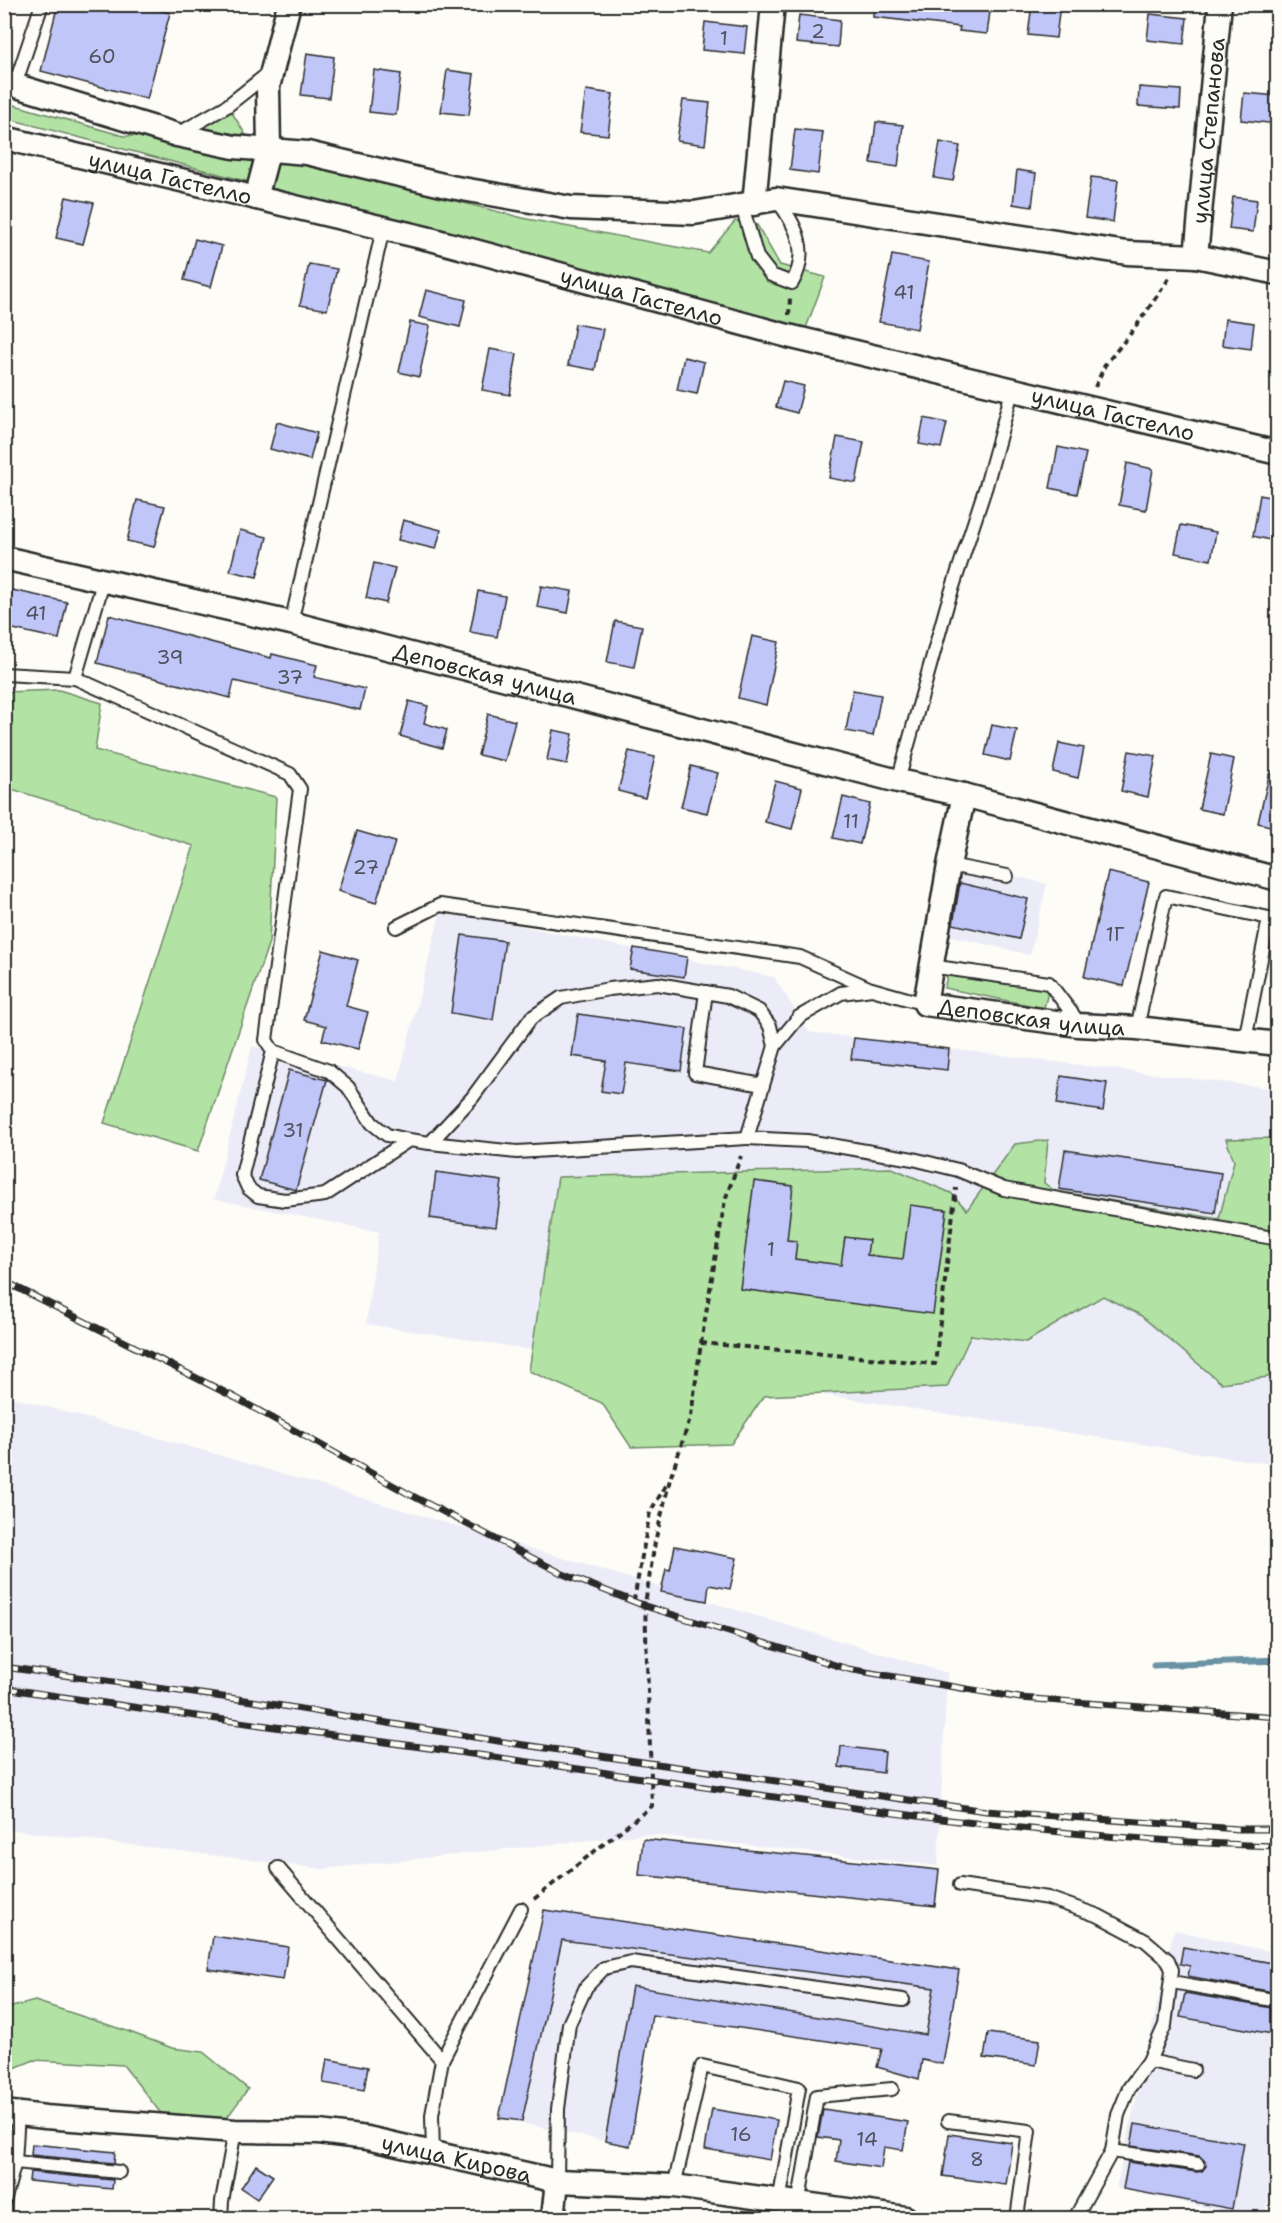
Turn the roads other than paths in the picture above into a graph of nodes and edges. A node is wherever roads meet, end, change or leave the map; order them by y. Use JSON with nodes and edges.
{"nodes":[{"id":1,"x":42,"y":4,"type":"edge"},
{"id":2,"x":289,"y":4,"type":"edge"},
{"id":3,"x":772,"y":4,"type":"edge"},
{"id":4,"x":1220,"y":4,"type":"edge"},
{"id":5,"x":271,"y":71,"type":"junction"},
{"id":6,"x":10,"y":84,"type":"edge"},
{"id":7,"x":177,"y":135,"type":"junction"},
{"id":8,"x":4,"y":138,"type":"edge"},
{"id":9,"x":269,"y":149,"type":"junction"},
{"id":10,"x":256,"y":198,"type":"junction"},
{"id":11,"x":758,"y":203,"type":"junction"},
{"id":12,"x":383,"y":229,"type":"junction"},
{"id":13,"x":1196,"y":256,"type":"junction"},
{"id":14,"x":1278,"y":273,"type":"edge"},
{"id":15,"x":1013,"y":388,"type":"junction"},
{"id":16,"x":1278,"y":453,"type":"edge"},
{"id":17,"x":4,"y":558,"type":"edge"},
{"id":18,"x":104,"y":579,"type":"junction"},
{"id":19,"x":291,"y":623,"type":"junction"},
{"id":20,"x":4,"y":674,"type":"edge"},
{"id":21,"x":75,"y":678,"type":"junction"},
{"id":22,"x":898,"y":781,"type":"junction"},
{"id":23,"x":964,"y":795,"type":"junction"},
{"id":24,"x":949,"y":865,"type":"junction"},
{"id":25,"x":1007,"y":876,"type":"dead end"},
{"id":26,"x":1278,"y":879,"type":"edge"},
{"id":27,"x":396,"y":927,"type":"dead end"},
{"id":28,"x":930,"y":966,"type":"junction"},
{"id":29,"x":872,"y":989,"type":"junction"},
{"id":30,"x":706,"y":992,"type":"junction"},
{"id":31,"x":925,"y":1004,"type":"junction"},
{"id":32,"x":1078,"y":1025,"type":"junction"},
{"id":33,"x":1137,"y":1028,"type":"junction"},
{"id":34,"x":1245,"y":1040,"type":"junction"},
{"id":35,"x":1278,"y":1044,"type":"edge"},
{"id":36,"x":775,"y":1046,"type":"junction"},
{"id":37,"x":273,"y":1051,"type":"junction"},
{"id":38,"x":763,"y":1085,"type":"junction"},
{"id":39,"x":747,"y":1138,"type":"junction"},
{"id":40,"x":409,"y":1140,"type":"junction"},
{"id":41,"x":430,"y":1143,"type":"junction"},
{"id":42,"x":1278,"y":1239,"type":"edge"},
{"id":43,"x":278,"y":1868,"type":"dead end"},
{"id":44,"x":960,"y":1885,"type":"dead end"},
{"id":45,"x":521,"y":1910,"type":"road end"},
{"id":46,"x":1172,"y":1982,"type":"junction"},
{"id":47,"x":903,"y":2000,"type":"dead end"},
{"id":48,"x":1278,"y":2001,"type":"edge"},
{"id":49,"x":442,"y":2060,"type":"junction"},
{"id":50,"x":1149,"y":2061,"type":"junction"},
{"id":51,"x":1194,"y":2070,"type":"dead end"},
{"id":52,"x":892,"y":2089,"type":"dead end"},
{"id":53,"x":11,"y":2112,"type":"edge"},
{"id":54,"x":948,"y":2121,"type":"dead end"},
{"id":55,"x":235,"y":2131,"type":"junction"},
{"id":56,"x":1112,"y":2151,"type":"junction"},
{"id":57,"x":433,"y":2154,"type":"junction"},
{"id":58,"x":15,"y":2162,"type":"junction"},
{"id":59,"x":1198,"y":2164,"type":"dead end"},
{"id":60,"x":118,"y":2172,"type":"dead end"},
{"id":61,"x":557,"y":2181,"type":"junction"},
{"id":62,"x":674,"y":2186,"type":"junction"},
{"id":63,"x":4,"y":2202,"type":"edge"},
{"id":64,"x":788,"y":2203,"type":"junction"},
{"id":65,"x":221,"y":2218,"type":"edge"},
{"id":66,"x":553,"y":2218,"type":"edge"},
{"id":67,"x":901,"y":2218,"type":"edge"},
{"id":68,"x":1017,"y":2218,"type":"edge"},
{"id":69,"x":1075,"y":2218,"type":"edge"}],
"edges":[{"from":1,"to":6,"type":"lane"},
{"from":2,"to":5,"type":"street"},
{"from":3,"to":11,"type":"street"},
{"from":4,"to":13,"type":"street","name":"улица Степанова"},
{"from":5,"to":7,"type":"lane"},
{"from":5,"to":9,"type":"street"},
{"from":6,"to":7,"type":"street","name":"улица Гастелло"},
{"from":7,"to":9,"type":"street","name":"улица Гастелло"},
{"from":8,"to":10,"type":"street","name":"улица Гастелло"},
{"from":9,"to":10,"type":"street"},
{"from":9,"to":11,"type":"street","name":"улица Гастелло"},
{"from":10,"to":12,"type":"street","name":"улица Гастелло"},
{"from":11,"to":11,"type":"lane"},
{"from":11,"to":13,"type":"street","name":"улица Гастелло"},
{"from":12,"to":15,"type":"street","name":"улица Гастелло"},
{"from":12,"to":19,"type":"lane"},
{"from":13,"to":14,"type":"street","name":"улица Гастелло"},
{"from":15,"to":16,"type":"street","name":"улица Гастелло"},
{"from":15,"to":22,"type":"lane"},
{"from":17,"to":18,"type":"street","name":"Деповская улица"},
{"from":18,"to":19,"type":"street","name":"Деповская улица"},
{"from":18,"to":21,"type":"lane"},
{"from":19,"to":22,"type":"street","name":"Деповская улица"},
{"from":20,"to":21,"type":"lane"},
{"from":21,"to":37,"type":"lane"},
{"from":22,"to":23,"type":"street","name":"Деповская улица"},
{"from":23,"to":24,"type":"street","name":"Деповская улица"},
{"from":23,"to":26,"type":"street","name":"Деповская улица"},
{"from":24,"to":25,"type":"lane"},
{"from":24,"to":28,"type":"street","name":"Деповская улица"},
{"from":27,"to":29,"type":"lane"},
{"from":28,"to":31,"type":"street","name":"Деповская улица"},
{"from":28,"to":32,"type":"lane"},
{"from":29,"to":31,"type":"lane"},
{"from":29,"to":36,"type":"lane"},
{"from":30,"to":36,"type":"lane"},
{"from":30,"to":38,"type":"lane"},
{"from":30,"to":41,"type":"lane"},
{"from":31,"to":32,"type":"street","name":"Деповская улица"},
{"from":32,"to":33,"type":"street","name":"Деповская улица"},
{"from":33,"to":34,"type":"street","name":"Деповская улица"},
{"from":33,"to":34,"type":"lane"},
{"from":34,"to":35,"type":"street","name":"Деповская улица"},
{"from":36,"to":38,"type":"lane"},
{"from":37,"to":40,"type":"lane"},
{"from":37,"to":40,"type":"lane"},
{"from":38,"to":39,"type":"lane"},
{"from":39,"to":41,"type":"lane"},
{"from":39,"to":42,"type":"lane"},
{"from":40,"to":41,"type":"lane"},
{"from":43,"to":49,"type":"lane"},
{"from":44,"to":46,"type":"lane"},
{"from":45,"to":49,"type":"lane"},
{"from":46,"to":48,"type":"lane"},
{"from":46,"to":50,"type":"lane"},
{"from":47,"to":61,"type":"lane"},
{"from":49,"to":57,"type":"lane"},
{"from":50,"to":51,"type":"lane"},
{"from":50,"to":56,"type":"lane"},
{"from":52,"to":64,"type":"lane"},
{"from":53,"to":55,"type":"street","name":"улица Кирова"},
{"from":53,"to":58,"type":"lane"},
{"from":54,"to":68,"type":"lane"},
{"from":55,"to":57,"type":"street","name":"улица Кирова"},
{"from":55,"to":65,"type":"lane"},
{"from":56,"to":59,"type":"lane"},
{"from":56,"to":69,"type":"lane"},
{"from":57,"to":61,"type":"street","name":"улица Кирова"},
{"from":58,"to":60,"type":"lane"},
{"from":58,"to":63,"type":"lane"},
{"from":61,"to":62,"type":"street","name":"улица Кирова"},
{"from":61,"to":66,"type":"street"},
{"from":62,"to":64,"type":"street","name":"улица Кирова"},
{"from":62,"to":64,"type":"lane"},
{"from":64,"to":67,"type":"street","name":"улица Кирова"}]}
